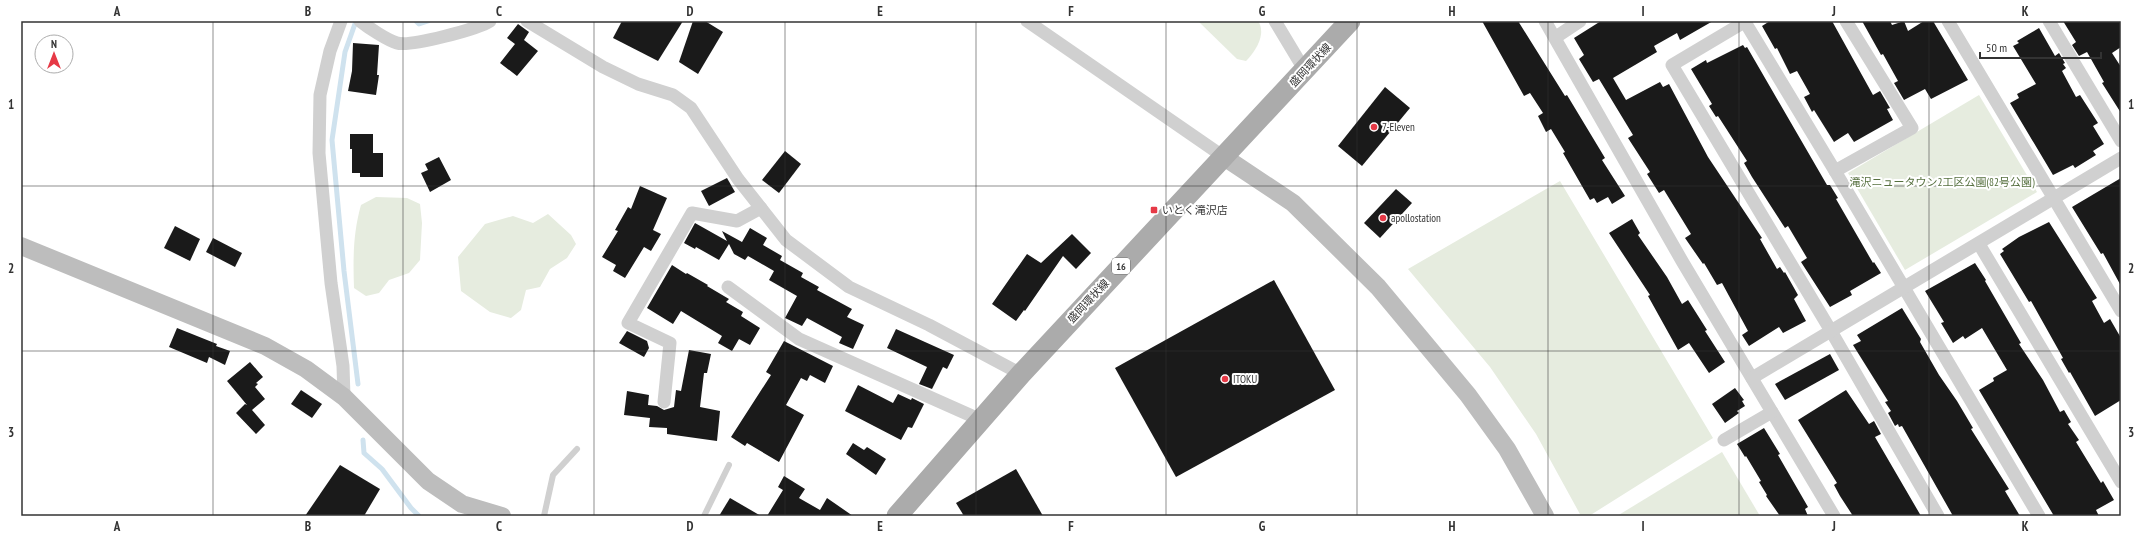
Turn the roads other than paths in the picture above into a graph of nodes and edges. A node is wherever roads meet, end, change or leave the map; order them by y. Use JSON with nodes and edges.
{"nodes":[{"id":1,"x":341,"y":21,"type":"edge"},
{"id":2,"x":490,"y":21,"type":"edge"},
{"id":3,"x":527,"y":21,"type":"edge"},
{"id":4,"x":1027,"y":21,"type":"edge"},
{"id":5,"x":1275,"y":21,"type":"edge"},
{"id":6,"x":1350,"y":21,"type":"edge"},
{"id":7,"x":1545,"y":21,"type":"edge"},
{"id":8,"x":1580,"y":21,"type":"edge"},
{"id":9,"x":1746,"y":21,"type":"edge"},
{"id":10,"x":1846,"y":21,"type":"edge"},
{"id":11,"x":1948,"y":21,"type":"edge"},
{"id":12,"x":2049,"y":21,"type":"edge"},
{"id":13,"x":362,"y":22,"type":"edge"},
{"id":14,"x":1556,"y":37,"type":"junction"},
{"id":15,"x":1305,"y":71,"type":"junction"},
{"id":16,"x":2121,"y":141,"type":"edge"},
{"id":17,"x":1224,"y":157,"type":"junction"},
{"id":18,"x":2121,"y":158,"type":"edge"},
{"id":19,"x":1835,"y":171,"type":"junction"},
{"id":20,"x":2054,"y":197,"type":"junction"},
{"id":21,"x":761,"y":208,"type":"junction"},
{"id":22,"x":1979,"y":244,"type":"junction"},
{"id":23,"x":21,"y":246,"type":"edge"},
{"id":24,"x":728,"y":287,"type":"dead end"},
{"id":25,"x":1904,"y":289,"type":"junction"},
{"id":26,"x":2121,"y":311,"type":"edge"},
{"id":27,"x":1831,"y":331,"type":"junction"},
{"id":28,"x":1021,"y":374,"type":"junction"},
{"id":29,"x":1752,"y":378,"type":"junction"},
{"id":30,"x":344,"y":397,"type":"junction"},
{"id":31,"x":664,"y":402,"type":"dead end"},
{"id":32,"x":1772,"y":412,"type":"junction"},
{"id":33,"x":981,"y":420,"type":"junction"},
{"id":34,"x":1724,"y":440,"type":"dead end"},
{"id":35,"x":577,"y":449,"type":"dead end"},
{"id":36,"x":729,"y":465,"type":"dead end"},
{"id":37,"x":2121,"y":482,"type":"edge"},
{"id":38,"x":502,"y":516,"type":"edge"},
{"id":39,"x":544,"y":516,"type":"edge"},
{"id":40,"x":704,"y":516,"type":"edge"},
{"id":41,"x":897,"y":516,"type":"edge"},
{"id":42,"x":1545,"y":516,"type":"edge"},
{"id":43,"x":1834,"y":516,"type":"edge"},
{"id":44,"x":1938,"y":516,"type":"edge"},
{"id":45,"x":2039,"y":516,"type":"edge"}],
"edges":[{"from":1,"to":30,"type":"street"},
{"from":2,"to":13,"type":"street"},
{"from":3,"to":21,"type":"street"},
{"from":4,"to":17,"type":"street"},
{"from":5,"to":15,"type":"street"},
{"from":6,"to":15,"type":"main road","name":"盛岡環状線","number":"16"},
{"from":7,"to":14,"type":"street"},
{"from":8,"to":14,"type":"street"},
{"from":9,"to":19,"type":"street"},
{"from":9,"to":27,"type":"street"},
{"from":10,"to":19,"type":"street"},
{"from":11,"to":20,"type":"street"},
{"from":12,"to":16,"type":"street"},
{"from":14,"to":29,"type":"street"},
{"from":15,"to":17,"type":"main road","name":"盛岡環状線","number":"16"},
{"from":17,"to":28,"type":"main road","name":"盛岡環状線","number":"16"},
{"from":17,"to":42,"type":"street"},
{"from":18,"to":20,"type":"street"},
{"from":19,"to":25,"type":"street"},
{"from":20,"to":22,"type":"street"},
{"from":20,"to":26,"type":"street"},
{"from":21,"to":28,"type":"street"},
{"from":21,"to":31,"type":"street"},
{"from":22,"to":25,"type":"street"},
{"from":22,"to":37,"type":"street"},
{"from":23,"to":30,"type":"street"},
{"from":24,"to":33,"type":"street"},
{"from":25,"to":27,"type":"street"},
{"from":25,"to":45,"type":"street"},
{"from":27,"to":29,"type":"street"},
{"from":27,"to":44,"type":"street"},
{"from":28,"to":33,"type":"main road","name":"盛岡環状線","number":"16"},
{"from":29,"to":32,"type":"street"},
{"from":30,"to":38,"type":"street"},
{"from":32,"to":34,"type":"street"},
{"from":32,"to":43,"type":"street"},
{"from":33,"to":41,"type":"main road","name":"盛岡環状線","number":"16"},
{"from":35,"to":39,"type":"lane"},
{"from":36,"to":40,"type":"lane"}]}
